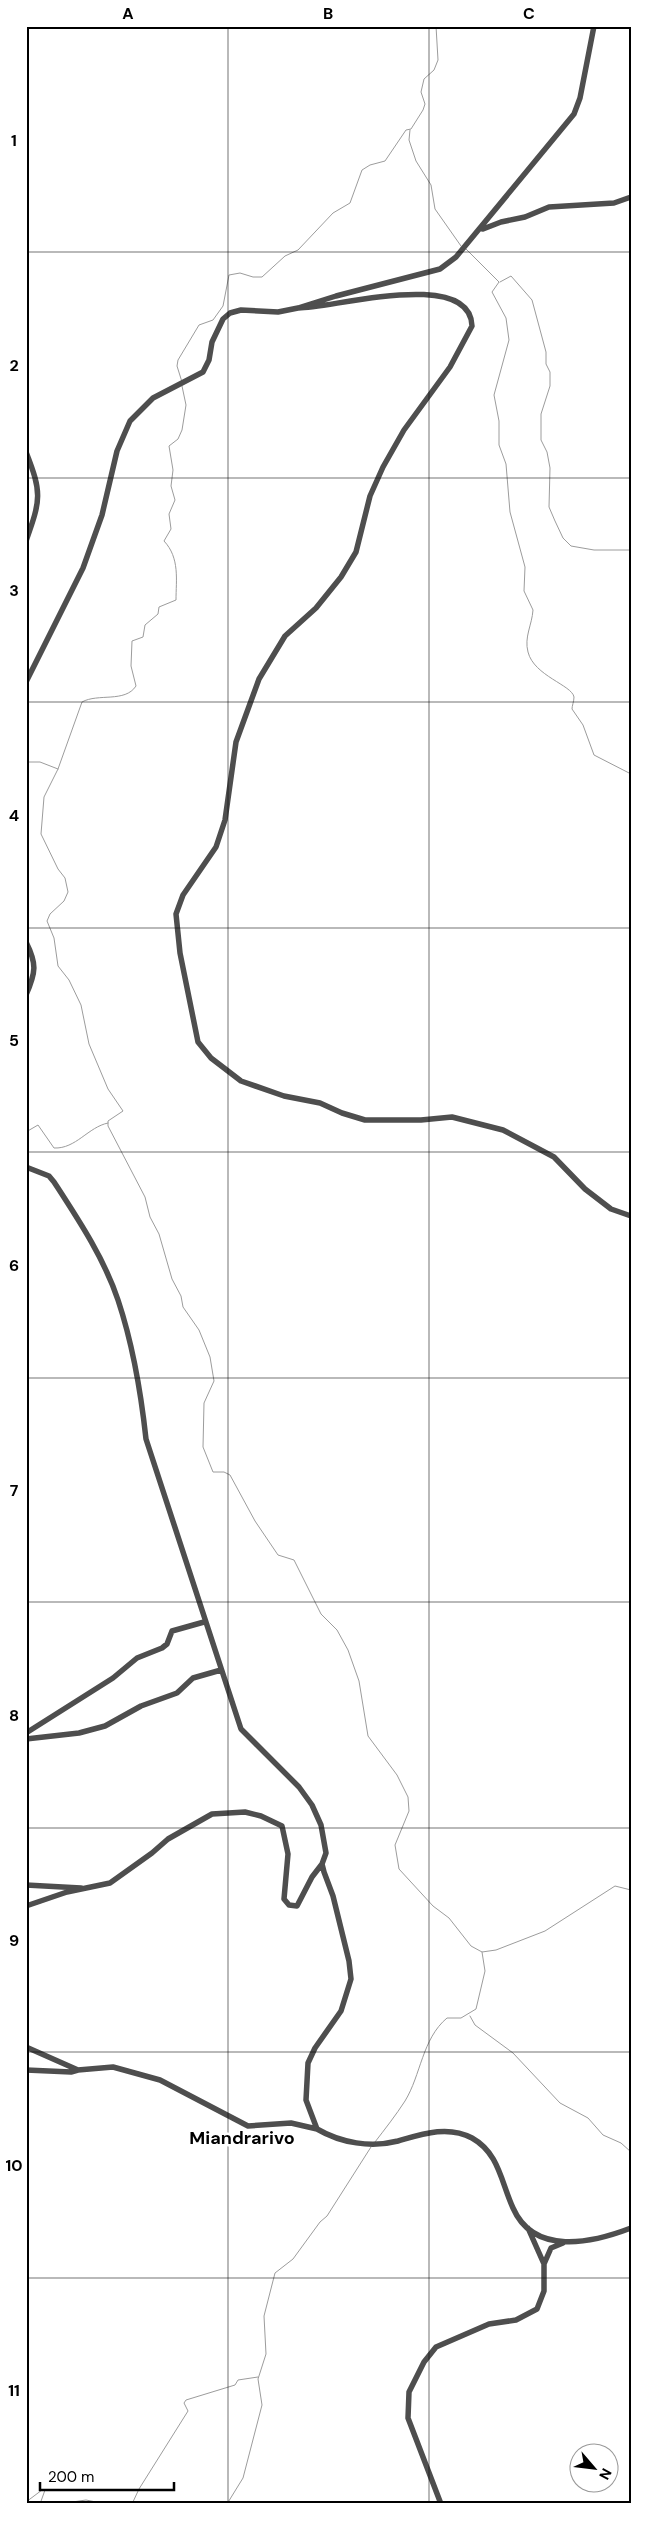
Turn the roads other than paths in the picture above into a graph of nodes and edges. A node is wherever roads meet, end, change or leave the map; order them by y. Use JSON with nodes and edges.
{"nodes":[{"id":1,"x":594,"y":26,"type":"edge"},
{"id":2,"x":631,"y":197,"type":"edge"},
{"id":3,"x":481,"y":229,"type":"junction"},
{"id":4,"x":298,"y":308,"type":"junction"},
{"id":5,"x":26,"y":452,"type":"edge"},
{"id":6,"x":26,"y":541,"type":"edge"},
{"id":7,"x":26,"y":682,"type":"edge"},
{"id":8,"x":26,"y":942,"type":"edge"},
{"id":9,"x":26,"y":995,"type":"edge"},
{"id":10,"x":26,"y":1167,"type":"edge"},
{"id":11,"x":631,"y":1216,"type":"edge"},
{"id":12,"x":204,"y":1622,"type":"junction"},
{"id":13,"x":221,"y":1670,"type":"junction"},
{"id":14,"x":26,"y":1733,"type":"edge"},
{"id":15,"x":26,"y":1739,"type":"edge"},
{"id":16,"x":322,"y":1864,"type":"junction"},
{"id":17,"x":26,"y":1885,"type":"edge"},
{"id":18,"x":88,"y":1888,"type":"junction"},
{"id":19,"x":26,"y":1906,"type":"edge"},
{"id":20,"x":26,"y":2047,"type":"edge"},
{"id":21,"x":26,"y":2070,"type":"edge"},
{"id":22,"x":78,"y":2070,"type":"junction"},
{"id":23,"x":317,"y":2129,"type":"junction"},
{"id":24,"x":528,"y":2228,"type":"junction"},
{"id":25,"x":631,"y":2228,"type":"edge"},
{"id":26,"x":565,"y":2242,"type":"junction"},
{"id":27,"x":544,"y":2264,"type":"junction"},
{"id":28,"x":441,"y":2504,"type":"edge"}],
"edges":[{"from":1,"to":3,"type":"street"},
{"from":2,"to":3,"type":"street"},
{"from":3,"to":4,"type":"street"},
{"from":4,"to":7,"type":"street"},
{"from":4,"to":11,"type":"street"},
{"from":5,"to":6,"type":"street"},
{"from":8,"to":9,"type":"street"},
{"from":10,"to":12,"type":"street"},
{"from":12,"to":13,"type":"street"},
{"from":12,"to":14,"type":"street"},
{"from":13,"to":15,"type":"street"},
{"from":13,"to":16,"type":"street"},
{"from":16,"to":18,"type":"street"},
{"from":16,"to":23,"type":"street"},
{"from":17,"to":18,"type":"street"},
{"from":18,"to":19,"type":"street"},
{"from":20,"to":22,"type":"street"},
{"from":21,"to":22,"type":"street"},
{"from":22,"to":23,"type":"street"},
{"from":23,"to":24,"type":"street"},
{"from":24,"to":26,"type":"street"},
{"from":24,"to":27,"type":"street"},
{"from":25,"to":26,"type":"street"},
{"from":26,"to":27,"type":"street"},
{"from":27,"to":28,"type":"street"}]}
